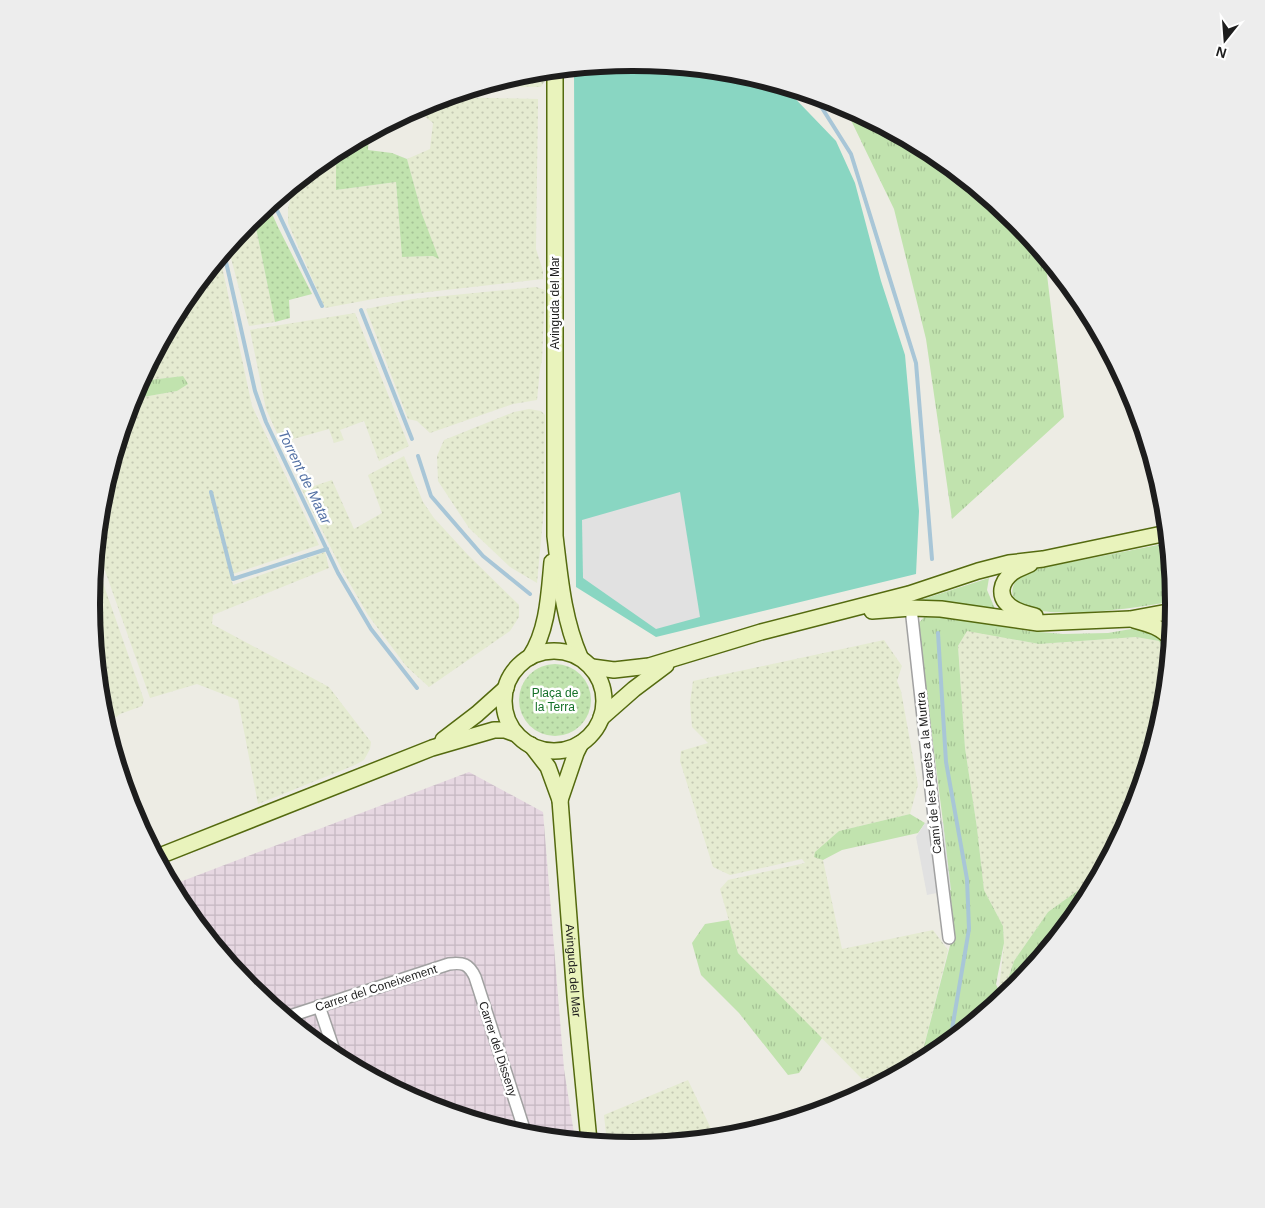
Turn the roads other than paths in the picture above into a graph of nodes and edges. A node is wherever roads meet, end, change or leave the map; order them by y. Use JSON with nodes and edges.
{"nodes":[{"id":1,"x":555,"y":77,"type":"edge"},
{"id":2,"x":1161,"y":534,"type":"edge"},
{"id":3,"x":555,"y":536,"type":"junction"},
{"id":4,"x":1043,"y":559,"type":"junction"},
{"id":5,"x":911,"y":608,"type":"junction"},
{"id":6,"x":1165,"y":613,"type":"edge"},
{"id":7,"x":826,"y":616,"type":"junction"},
{"id":8,"x":1130,"y":619,"type":"junction"},
{"id":9,"x":1057,"y":622,"type":"junction"},
{"id":10,"x":1164,"y":632,"type":"edge"},
{"id":11,"x":530,"y":657,"type":"junction"},
{"id":12,"x":580,"y":657,"type":"junction"},
{"id":13,"x":675,"y":659,"type":"junction"},
{"id":14,"x":592,"y":667,"type":"junction"},
{"id":15,"x":506,"y":688,"type":"junction"},
{"id":16,"x":602,"y":718,"type":"junction"},
{"id":17,"x":516,"y":734,"type":"junction"},
{"id":18,"x":581,"y":743,"type":"junction"},
{"id":19,"x":531,"y":745,"type":"junction"},
{"id":20,"x":432,"y":748,"type":"junction"},
{"id":21,"x":560,"y":800,"type":"junction"},
{"id":22,"x":163,"y":855,"type":"edge"},
{"id":23,"x":949,"y":938,"type":"dead end"},
{"id":24,"x":466,"y":964,"type":"joint"},
{"id":25,"x":319,"y":1006,"type":"junction"},
{"id":26,"x":293,"y":1015,"type":"edge"},
{"id":27,"x":332,"y":1043,"type":"edge"},
{"id":28,"x":523,"y":1126,"type":"edge"},
{"id":29,"x":588,"y":1135,"type":"edge"}],
"edges":[{"from":1,"to":3,"type":"main road","name":"Avinguda del Mar"},
{"from":2,"to":4,"type":"main road"},
{"from":3,"to":11,"type":"main road","name":"Avinguda del Mar"},
{"from":3,"to":12,"type":"main road","name":"Avinguda del Mar"},
{"from":4,"to":7,"type":"main road"},
{"from":4,"to":9,"type":"main road"},
{"from":5,"to":7,"type":"main road"},
{"from":5,"to":9,"type":"main road"},
{"from":5,"to":23,"type":"street","name":"Camí de les Parets a la Murtra"},
{"from":6,"to":8,"type":"main road"},
{"from":7,"to":13,"type":"main road"},
{"from":8,"to":9,"type":"main road"},
{"from":8,"to":10,"type":"main road"},
{"from":11,"to":12,"type":"main road"},
{"from":11,"to":15,"type":"main road"},
{"from":12,"to":14,"type":"main road"},
{"from":13,"to":14,"type":"main road"},
{"from":13,"to":16,"type":"main road"},
{"from":14,"to":16,"type":"main road"},
{"from":15,"to":17,"type":"main road"},
{"from":15,"to":20,"type":"main road"},
{"from":16,"to":18,"type":"main road"},
{"from":17,"to":19,"type":"main road"},
{"from":17,"to":20,"type":"main road"},
{"from":18,"to":19,"type":"main road"},
{"from":18,"to":21,"type":"main road","name":"Avinguda del Mar"},
{"from":19,"to":21,"type":"main road","name":"Avinguda del Mar"},
{"from":20,"to":22,"type":"main road"},
{"from":21,"to":29,"type":"main road","name":"Avinguda del Mar"},
{"from":24,"to":25,"type":"street","name":"Carrer del Coneixement"},
{"from":24,"to":28,"type":"street","name":"Carrer del Disseny"},
{"from":25,"to":26,"type":"street","name":"Carrer del Coneixement"},
{"from":25,"to":27,"type":"street"}]}
